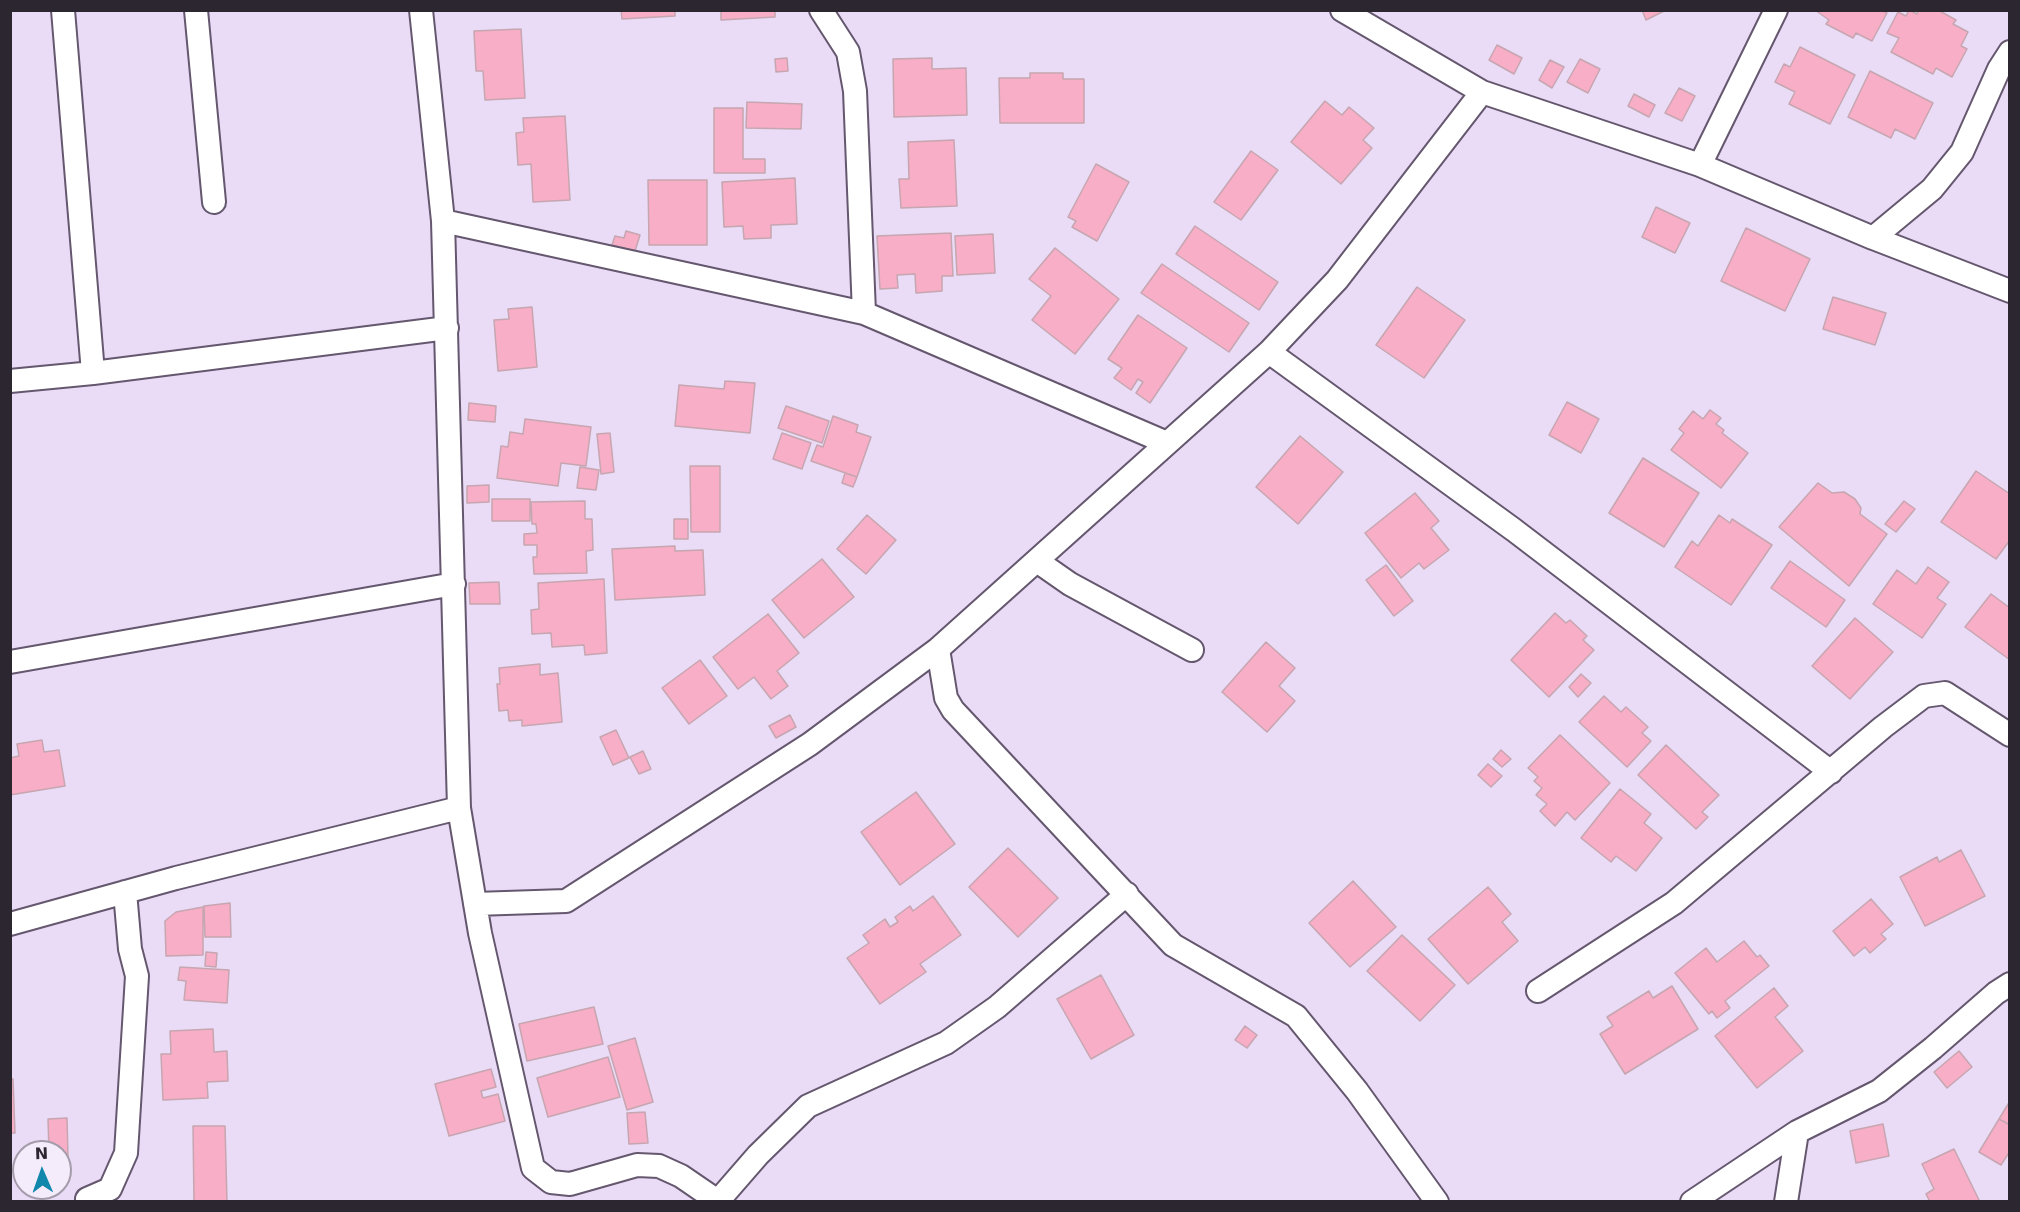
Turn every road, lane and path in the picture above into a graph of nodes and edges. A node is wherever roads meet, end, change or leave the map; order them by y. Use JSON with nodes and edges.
{"nodes":[{"id":1,"x":63,"y":10,"type":"edge"},
{"id":2,"x":196,"y":10,"type":"edge"},
{"id":3,"x":421,"y":10,"type":"edge"},
{"id":4,"x":821,"y":10,"type":"edge"},
{"id":5,"x":1342,"y":10,"type":"edge"},
{"id":6,"x":1776,"y":10,"type":"edge"},
{"id":7,"x":2010,"y":52,"type":"edge"},
{"id":8,"x":1482,"y":92,"type":"junction"},
{"id":9,"x":1700,"y":165,"type":"junction"},
{"id":10,"x":214,"y":202,"type":"dead end"},
{"id":11,"x":443,"y":221,"type":"junction"},
{"id":12,"x":1874,"y":238,"type":"junction"},
{"id":13,"x":2010,"y":291,"type":"edge"},
{"id":14,"x":864,"y":313,"type":"junction"},
{"id":15,"x":447,"y":328,"type":"junction"},
{"id":16,"x":1269,"y":352,"type":"junction"},
{"id":17,"x":93,"y":373,"type":"junction"},
{"id":18,"x":10,"y":381,"type":"edge"},
{"id":19,"x":1167,"y":443,"type":"junction"},
{"id":20,"x":1037,"y":561,"type":"junction"},
{"id":21,"x":454,"y":584,"type":"junction"},
{"id":22,"x":938,"y":649,"type":"junction"},
{"id":23,"x":1192,"y":650,"type":"dead end"},
{"id":24,"x":10,"y":662,"type":"edge"},
{"id":25,"x":2010,"y":735,"type":"edge"},
{"id":26,"x":1831,"y":772,"type":"junction"},
{"id":27,"x":459,"y":808,"type":"junction"},
{"id":28,"x":125,"y":892,"type":"junction"},
{"id":29,"x":1127,"y":894,"type":"junction"},
{"id":30,"x":475,"y":904,"type":"junction"},
{"id":31,"x":10,"y":924,"type":"edge"},
{"id":32,"x":1538,"y":991,"type":"dead end"},
{"id":33,"x":2005,"y":994,"type":"edge"},
{"id":34,"x":1797,"y":1132,"type":"junction"},
{"id":35,"x":87,"y":1199,"type":"dead end"},
{"id":36,"x":718,"y":1201,"type":"edge"},
{"id":37,"x":1437,"y":1202,"type":"edge"},
{"id":38,"x":1692,"y":1202,"type":"edge"},
{"id":39,"x":1786,"y":1202,"type":"edge"}],
"edges":[{"from":1,"to":17,"type":"street"},
{"from":2,"to":10,"type":"street"},
{"from":3,"to":11,"type":"street"},
{"from":4,"to":14,"type":"street"},
{"from":5,"to":8,"type":"street"},
{"from":6,"to":9,"type":"street"},
{"from":7,"to":12,"type":"street"},
{"from":8,"to":9,"type":"street"},
{"from":8,"to":16,"type":"street"},
{"from":9,"to":12,"type":"street"},
{"from":11,"to":14,"type":"street"},
{"from":11,"to":15,"type":"street"},
{"from":12,"to":13,"type":"street"},
{"from":14,"to":19,"type":"street"},
{"from":15,"to":17,"type":"street"},
{"from":15,"to":21,"type":"street"},
{"from":16,"to":19,"type":"street"},
{"from":16,"to":26,"type":"street"},
{"from":17,"to":18,"type":"street"},
{"from":19,"to":20,"type":"street"},
{"from":20,"to":22,"type":"street"},
{"from":20,"to":23,"type":"street"},
{"from":21,"to":24,"type":"street"},
{"from":21,"to":27,"type":"street"},
{"from":22,"to":29,"type":"street"},
{"from":22,"to":30,"type":"street"},
{"from":25,"to":26,"type":"street"},
{"from":26,"to":32,"type":"street"},
{"from":27,"to":28,"type":"street"},
{"from":27,"to":30,"type":"street"},
{"from":28,"to":31,"type":"street"},
{"from":28,"to":35,"type":"street"},
{"from":29,"to":36,"type":"street"},
{"from":29,"to":37,"type":"street"},
{"from":30,"to":36,"type":"street"},
{"from":33,"to":34,"type":"street"},
{"from":34,"to":38,"type":"street"},
{"from":34,"to":39,"type":"street"}]}
